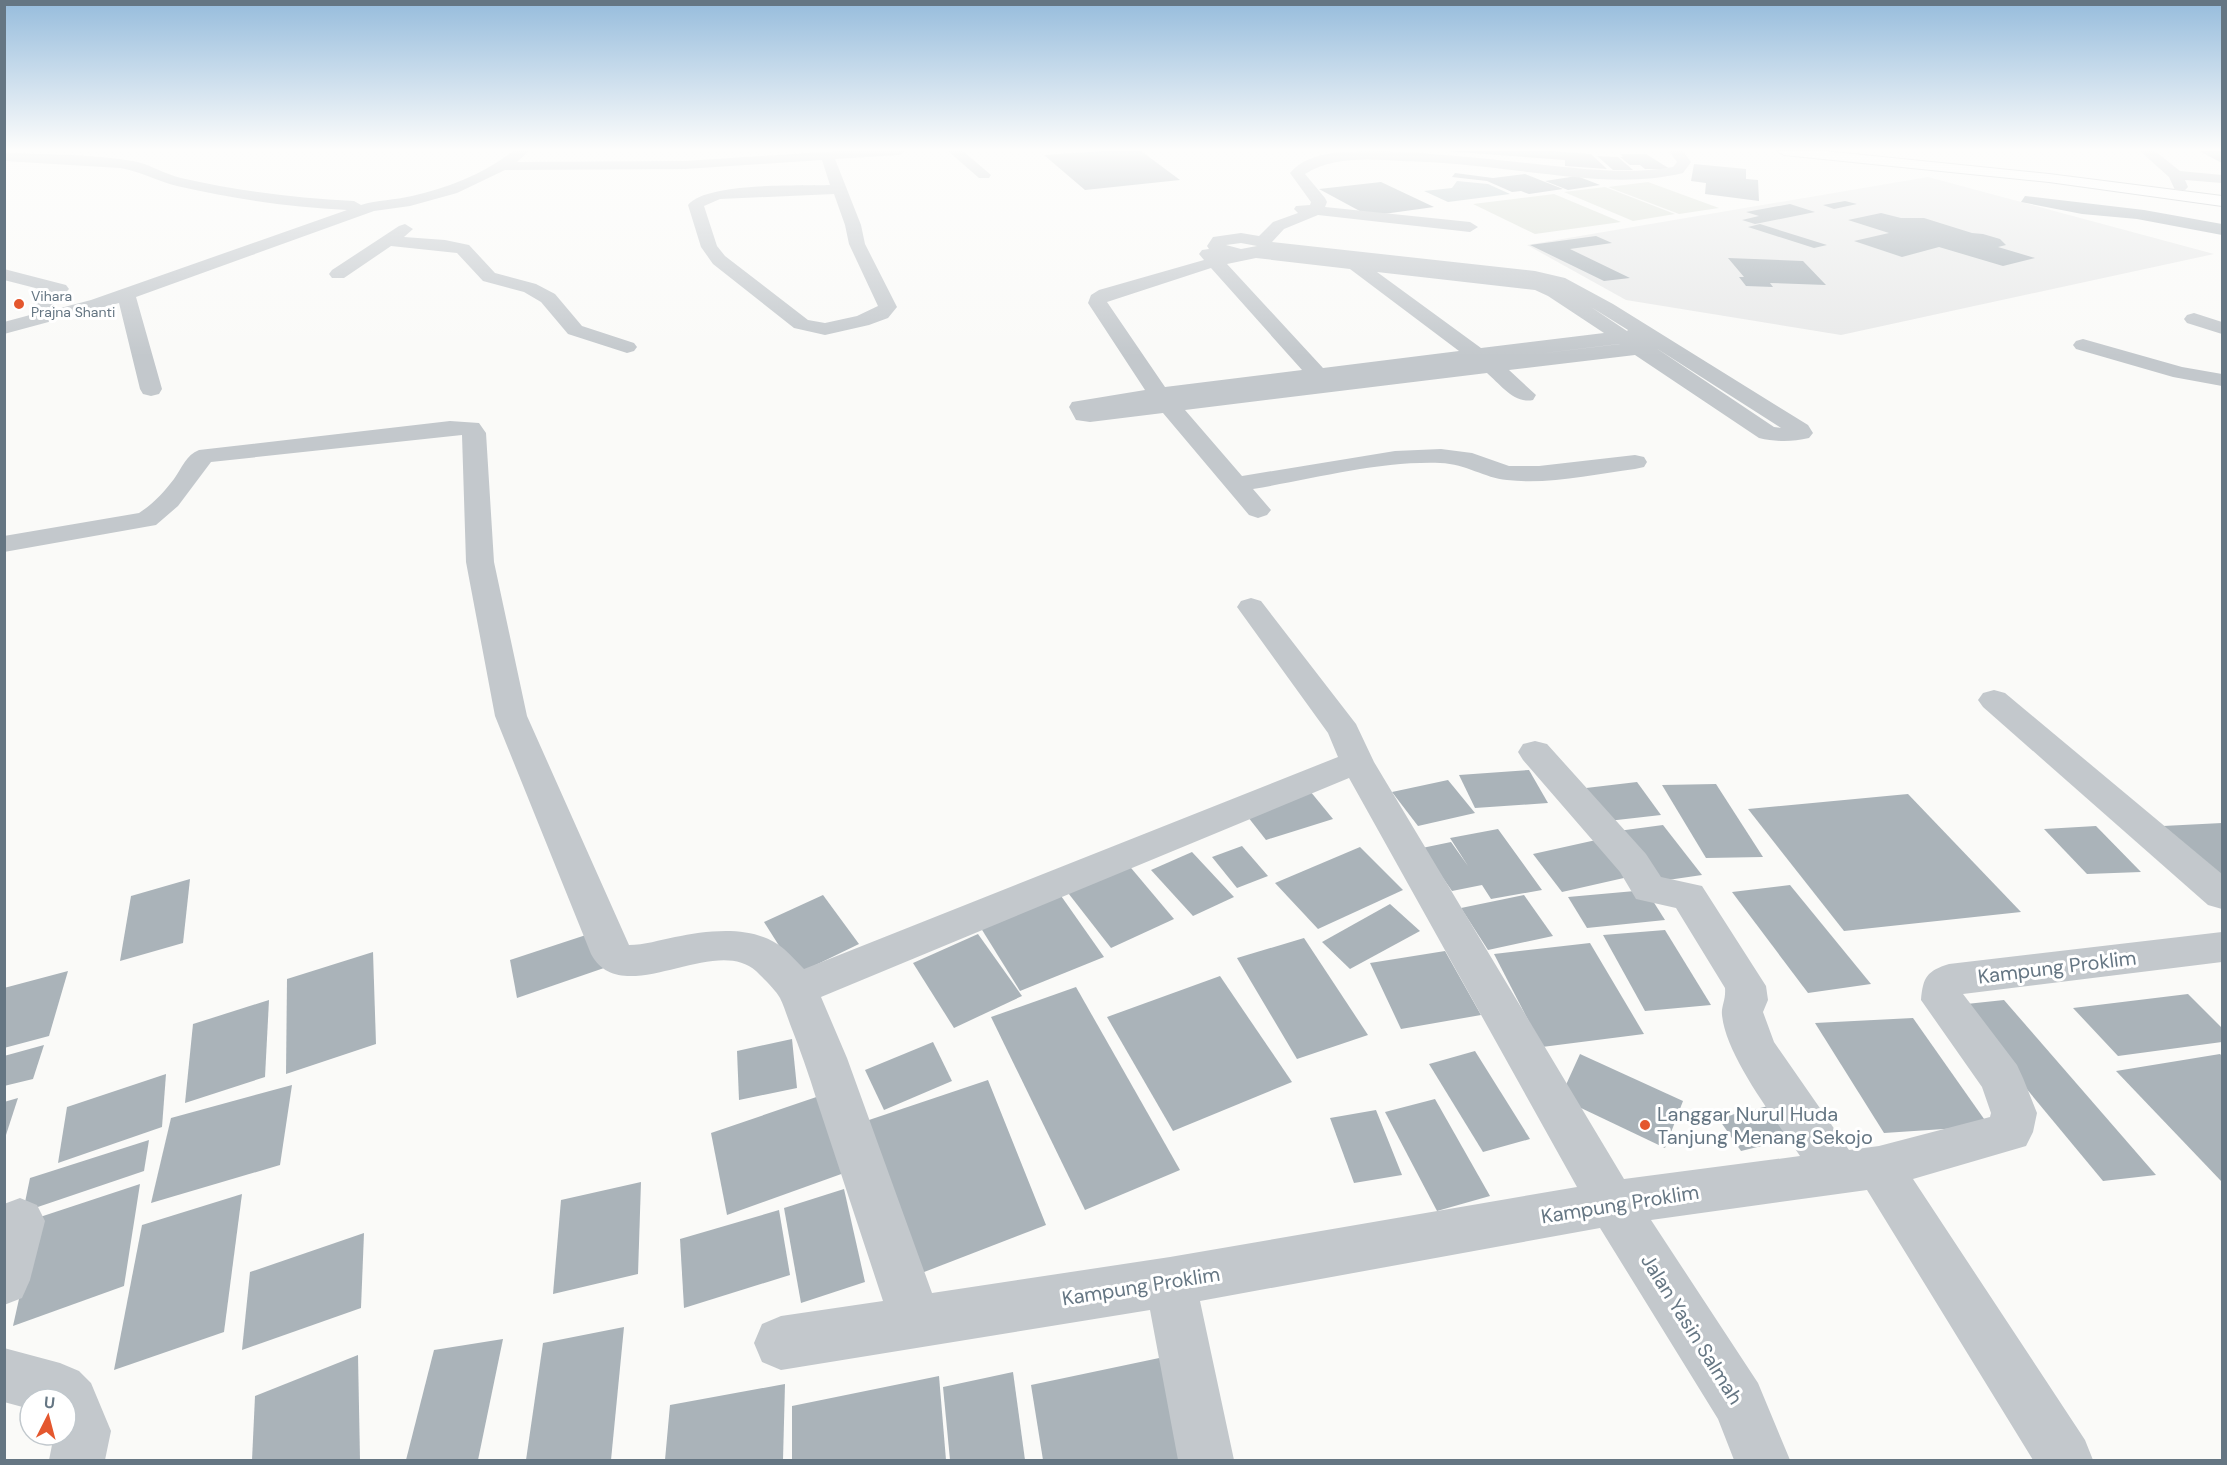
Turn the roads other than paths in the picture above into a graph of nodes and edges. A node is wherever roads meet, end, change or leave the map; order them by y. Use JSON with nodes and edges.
{"nodes":[{"id":1,"x":336,"y":219,"type":"edge"},
{"id":2,"x":416,"y":219,"type":"edge"},
{"id":3,"x":700,"y":219,"type":"edge"},
{"id":4,"x":849,"y":219,"type":"edge"},
{"id":5,"x":1267,"y":219,"type":"edge"},
{"id":6,"x":1290,"y":219,"type":"edge"},
{"id":7,"x":1407,"y":219,"type":"edge"},
{"id":8,"x":1470,"y":227,"type":"dead end"},
{"id":9,"x":389,"y":241,"type":"junction"},
{"id":10,"x":1257,"y":249,"type":"junction"},
{"id":11,"x":1211,"y":254,"type":"junction"},
{"id":12,"x":1354,"y":262,"type":"junction"},
{"id":13,"x":1456,"y":271,"type":"junction"},
{"id":14,"x":4,"y":274,"type":"edge"},
{"id":15,"x":338,"y":274,"type":"dead end"},
{"id":16,"x":126,"y":294,"type":"junction"},
{"id":17,"x":2194,"y":319,"type":"dead end"},
{"id":18,"x":40,"y":320,"type":"junction"},
{"id":19,"x":4,"y":328,"type":"edge"},
{"id":20,"x":2223,"y":328,"type":"edge"},
{"id":21,"x":1642,"y":341,"type":"junction"},
{"id":22,"x":2083,"y":345,"type":"dead end"},
{"id":23,"x":627,"y":347,"type":"dead end"},
{"id":24,"x":1485,"y":361,"type":"junction"},
{"id":25,"x":1317,"y":374,"type":"junction"},
{"id":26,"x":2223,"y":380,"type":"edge"},
{"id":27,"x":151,"y":389,"type":"dead end"},
{"id":28,"x":1525,"y":395,"type":"dead end"},
{"id":29,"x":1164,"y":400,"type":"junction"},
{"id":30,"x":1635,"y":462,"type":"dead end"},
{"id":31,"x":1237,"y":484,"type":"junction"},
{"id":32,"x":1258,"y":510,"type":"dead end"},
{"id":33,"x":4,"y":544,"type":"edge"},
{"id":34,"x":1251,"y":607,"type":"dead end"},
{"id":35,"x":1994,"y":700,"type":"dead end"},
{"id":36,"x":1535,"y":752,"type":"dead end"},
{"id":37,"x":1357,"y":762,"type":"junction"},
{"id":38,"x":2223,"y":895,"type":"edge"},
{"id":39,"x":2223,"y":947,"type":"edge"},
{"id":40,"x":797,"y":989,"type":"junction"},
{"id":41,"x":1858,"y":1170,"type":"junction"},
{"id":42,"x":1612,"y":1203,"type":"junction"},
{"id":43,"x":20,"y":1221,"type":"dead end"},
{"id":44,"x":4,"y":1280,"type":"edge"},
{"id":45,"x":1170,"y":1282,"type":"junction"},
{"id":46,"x":916,"y":1321,"type":"junction"},
{"id":47,"x":781,"y":1343,"type":"dead end"},
{"id":48,"x":4,"y":1375,"type":"edge"},
{"id":49,"x":77,"y":1461,"type":"edge"},
{"id":50,"x":1206,"y":1461,"type":"edge"},
{"id":51,"x":1762,"y":1461,"type":"edge"},
{"id":52,"x":2065,"y":1461,"type":"edge"}],
"edges":[{"from":1,"to":16,"type":"street"},
{"from":2,"to":9,"type":"street"},
{"from":3,"to":4,"type":"street"},
{"from":5,"to":11,"type":"street"},
{"from":6,"to":10,"type":"street"},
{"from":7,"to":8,"type":"street"},
{"from":9,"to":15,"type":"street"},
{"from":9,"to":23,"type":"street"},
{"from":10,"to":11,"type":"street"},
{"from":10,"to":11,"type":"street"},
{"from":10,"to":12,"type":"street"},
{"from":10,"to":13,"type":"street"},
{"from":11,"to":25,"type":"street"},
{"from":11,"to":29,"type":"street"},
{"from":12,"to":13,"type":"street"},
{"from":12,"to":24,"type":"street"},
{"from":13,"to":21,"type":"street"},
{"from":14,"to":18,"type":"street"},
{"from":16,"to":18,"type":"street"},
{"from":16,"to":27,"type":"street"},
{"from":17,"to":20,"type":"street"},
{"from":18,"to":19,"type":"street"},
{"from":21,"to":21,"type":"street"},
{"from":21,"to":24,"type":"street"},
{"from":22,"to":26,"type":"street"},
{"from":24,"to":25,"type":"street"},
{"from":24,"to":28,"type":"street"},
{"from":24,"to":29,"type":"street"},
{"from":25,"to":29,"type":"street"},
{"from":29,"to":31,"type":"street"},
{"from":30,"to":31,"type":"street"},
{"from":31,"to":32,"type":"street"},
{"from":33,"to":40,"type":"street"},
{"from":34,"to":37,"type":"street","name":"Jalan Yasin Salmah"},
{"from":35,"to":38,"type":"street"},
{"from":36,"to":41,"type":"street"},
{"from":37,"to":40,"type":"street"},
{"from":37,"to":42,"type":"street","name":"Jalan Yasin Salmah"},
{"from":39,"to":41,"type":"street","name":"Kampung Proklim"},
{"from":40,"to":46,"type":"street"},
{"from":41,"to":42,"type":"street","name":"Kampung Proklim"},
{"from":41,"to":52,"type":"street"},
{"from":42,"to":45,"type":"street","name":"Kampung Proklim"},
{"from":42,"to":51,"type":"street","name":"Jalan Yasin Salmah"},
{"from":43,"to":44,"type":"street"},
{"from":45,"to":46,"type":"street","name":"Kampung Proklim"},
{"from":45,"to":50,"type":"street"},
{"from":46,"to":47,"type":"street","name":"Kampung Proklim"},
{"from":48,"to":49,"type":"street"}]}
